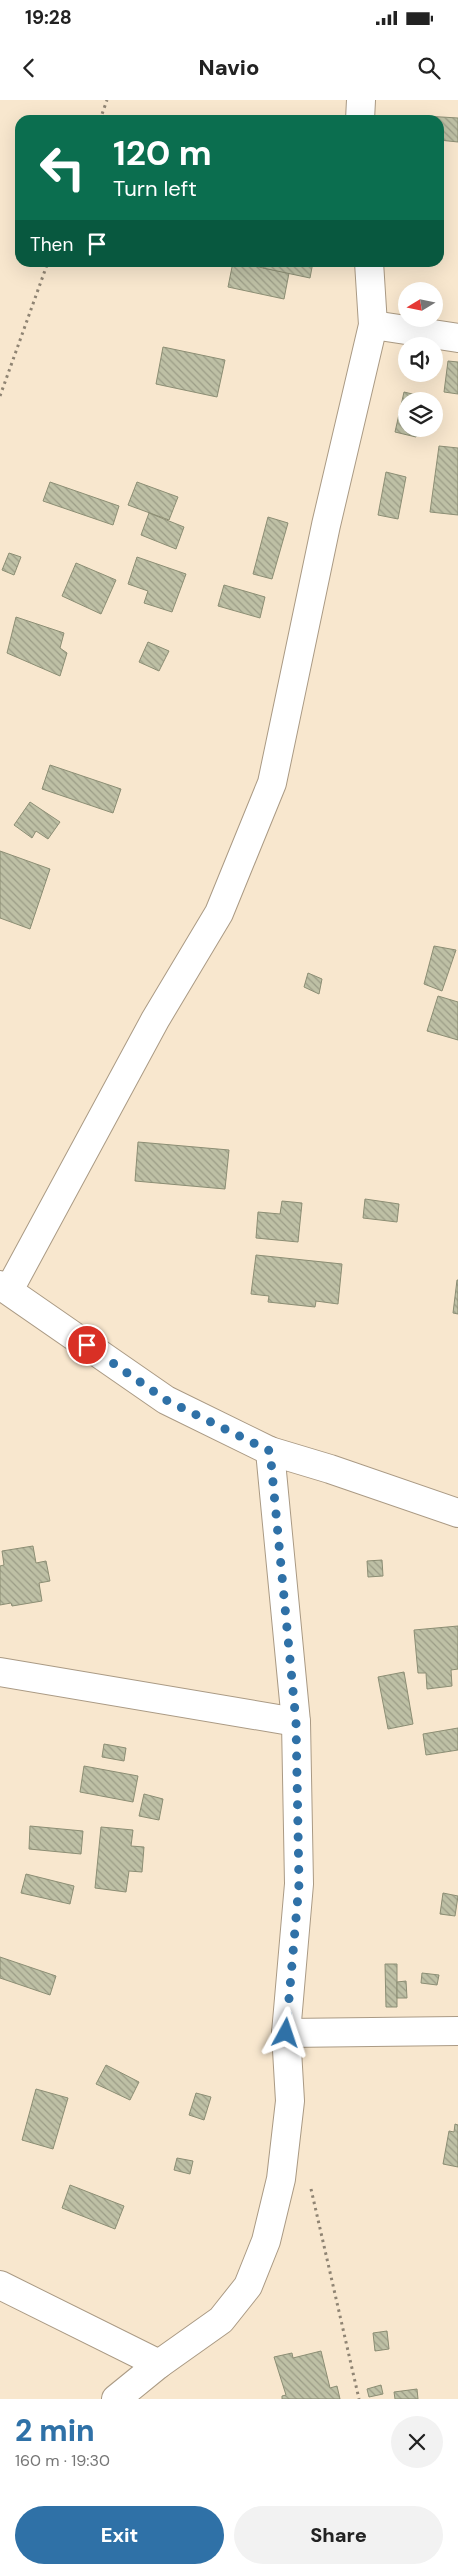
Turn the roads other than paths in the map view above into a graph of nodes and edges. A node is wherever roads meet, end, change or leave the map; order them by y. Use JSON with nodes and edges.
{"nodes":[{"id":1,"x":361,"y":100,"type":"edge"},
{"id":2,"x":360,"y":115,"type":"edge"},
{"id":3,"x":369,"y":267,"type":"edge"},
{"id":4,"x":373,"y":325,"type":"junction"},
{"id":5,"x":458,"y":338,"type":"edge"},
{"id":6,"x":4,"y":1288,"type":"edge"},
{"id":7,"x":270,"y":1451,"type":"junction"},
{"id":8,"x":458,"y":1512,"type":"edge"},
{"id":9,"x":0,"y":1672,"type":"edge"},
{"id":10,"x":296,"y":1722,"type":"junction"},
{"id":11,"x":458,"y":2031,"type":"edge"},
{"id":12,"x":286,"y":2033,"type":"junction"},
{"id":13,"x":0,"y":2285,"type":"edge"},
{"id":14,"x":159,"y":2364,"type":"junction"},
{"id":15,"x":116,"y":2399,"type":"edge"}],
"edges":[{"from":1,"to":2,"type":"street"},
{"from":3,"to":4,"type":"street"},
{"from":4,"to":5,"type":"street"},
{"from":4,"to":6,"type":"street"},
{"from":6,"to":7,"type":"street"},
{"from":7,"to":8,"type":"street"},
{"from":7,"to":10,"type":"street"},
{"from":9,"to":10,"type":"street"},
{"from":10,"to":12,"type":"street"},
{"from":11,"to":12,"type":"street"},
{"from":12,"to":14,"type":"street"},
{"from":13,"to":14,"type":"street"},
{"from":14,"to":15,"type":"street"}]}
